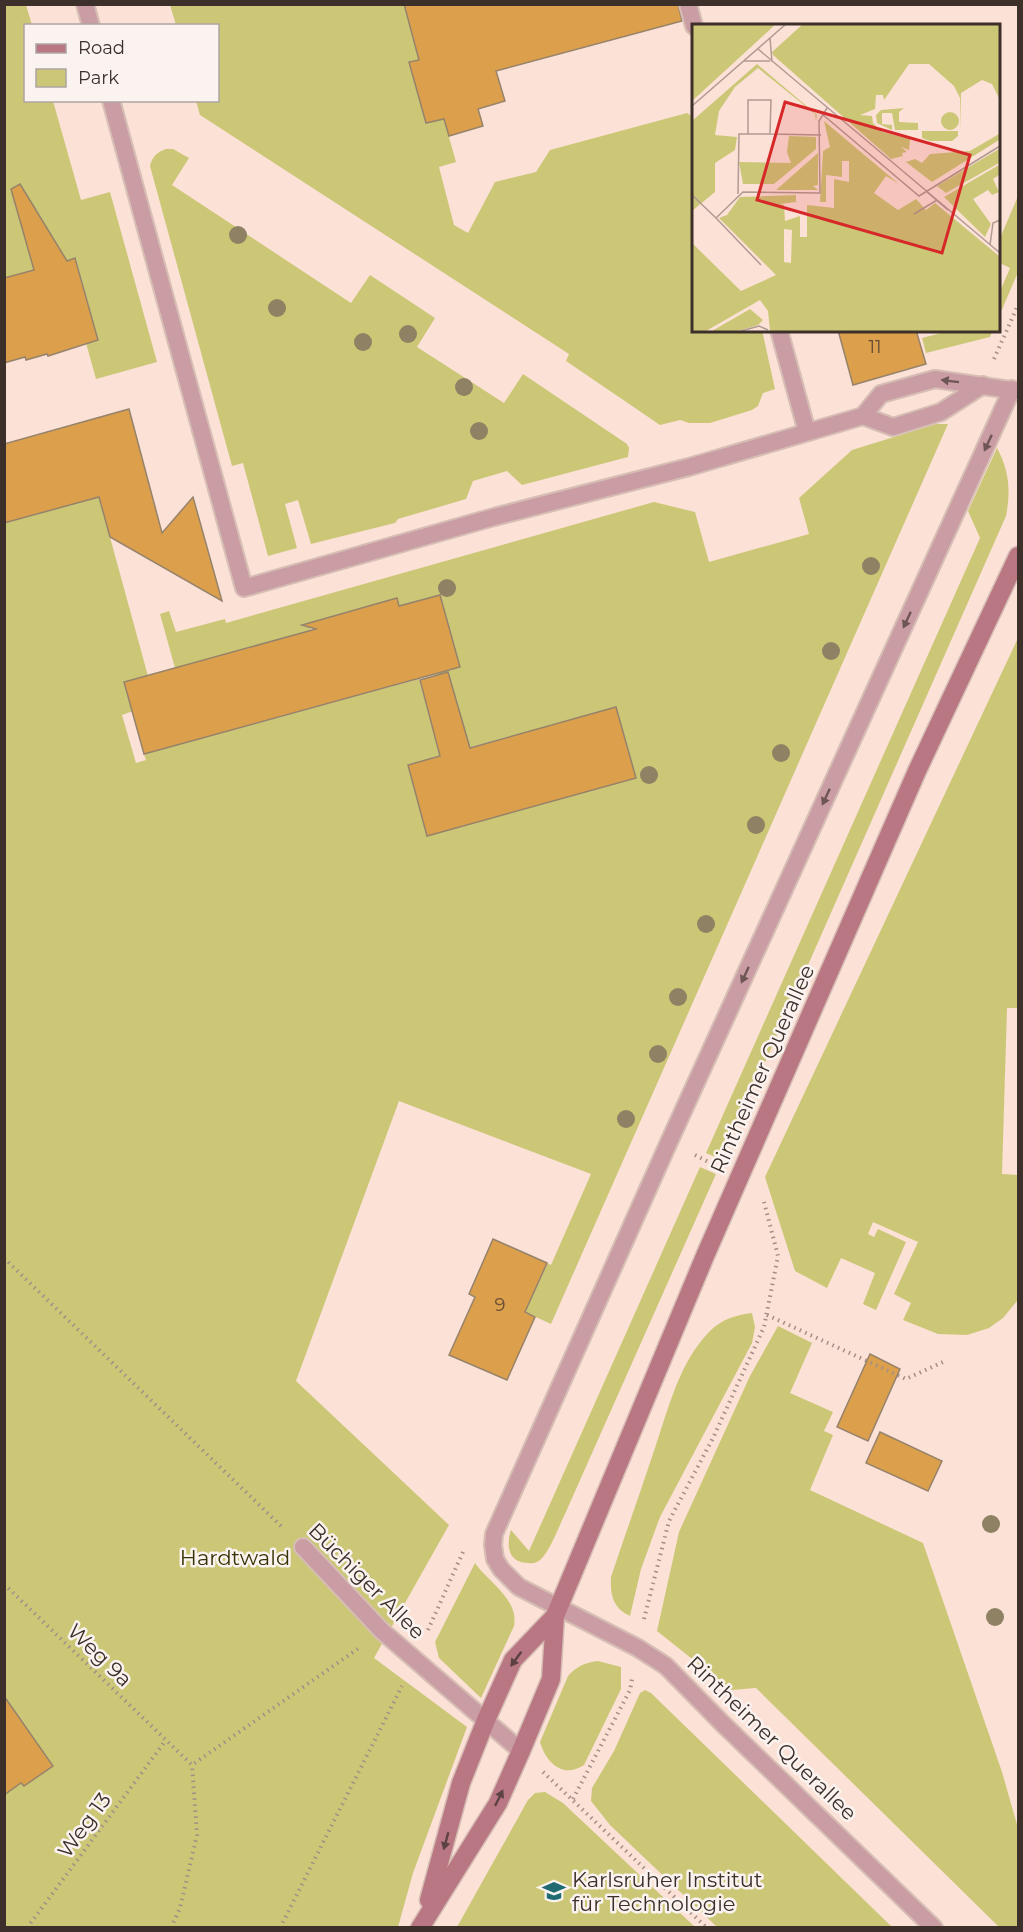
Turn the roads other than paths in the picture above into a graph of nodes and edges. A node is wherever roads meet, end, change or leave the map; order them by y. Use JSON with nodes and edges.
{"nodes":[{"id":1,"x":85,"y":4,"type":"edge"},
{"id":2,"x":688,"y":4,"type":"edge"},
{"id":3,"x":90,"y":24,"type":"edge"},
{"id":4,"x":693,"y":24,"type":"edge"},
{"id":5,"x":112,"y":102,"type":"edge"},
{"id":6,"x":780,"y":332,"type":"edge"},
{"id":7,"x":983,"y":385,"type":"junction"},
{"id":8,"x":1015,"y":390,"type":"edge"},
{"id":9,"x":862,"y":416,"type":"junction"},
{"id":10,"x":807,"y":432,"type":"junction"},
{"id":11,"x":1018,"y":556,"type":"edge"},
{"id":12,"x":303,"y":1548,"type":"road end"},
{"id":13,"x":557,"y":1612,"type":"junction"},
{"id":14,"x":486,"y":1720,"type":"junction"},
{"id":15,"x":521,"y":1751,"type":"junction"},
{"id":16,"x":422,"y":1923,"type":"edge"},
{"id":17,"x":934,"y":1928,"type":"edge"}],
"edges":[{"from":1,"to":3,"type":"lane"},
{"from":2,"to":4,"type":"lane"},
{"from":5,"to":10,"type":"lane"},
{"from":6,"to":10,"type":"lane"},
{"from":7,"to":8,"type":"lane"},
{"from":7,"to":9,"type":"lane"},
{"from":7,"to":9,"type":"lane","one_way":true},
{"from":8,"to":13,"type":"lane","one_way":true},
{"from":9,"to":10,"type":"lane"},
{"from":11,"to":13,"type":"street","name":"Rintheimer Querallee"},
{"from":12,"to":14,"type":"lane","name":"Büchiger Allee"},
{"from":13,"to":14,"type":"street","name":"Rintheimer Querallee","one_way":true},
{"from":13,"to":15,"type":"street","name":"Rintheimer Querallee"},
{"from":13,"to":17,"type":"lane","name":"Rintheimer Querallee"},
{"from":14,"to":15,"type":"lane","name":"Büchiger Allee"},
{"from":14,"to":16,"type":"street","name":"Rintheimer Querallee","one_way":true},
{"from":16,"to":15,"type":"street","name":"Rintheimer Querallee","one_way":true}]}
